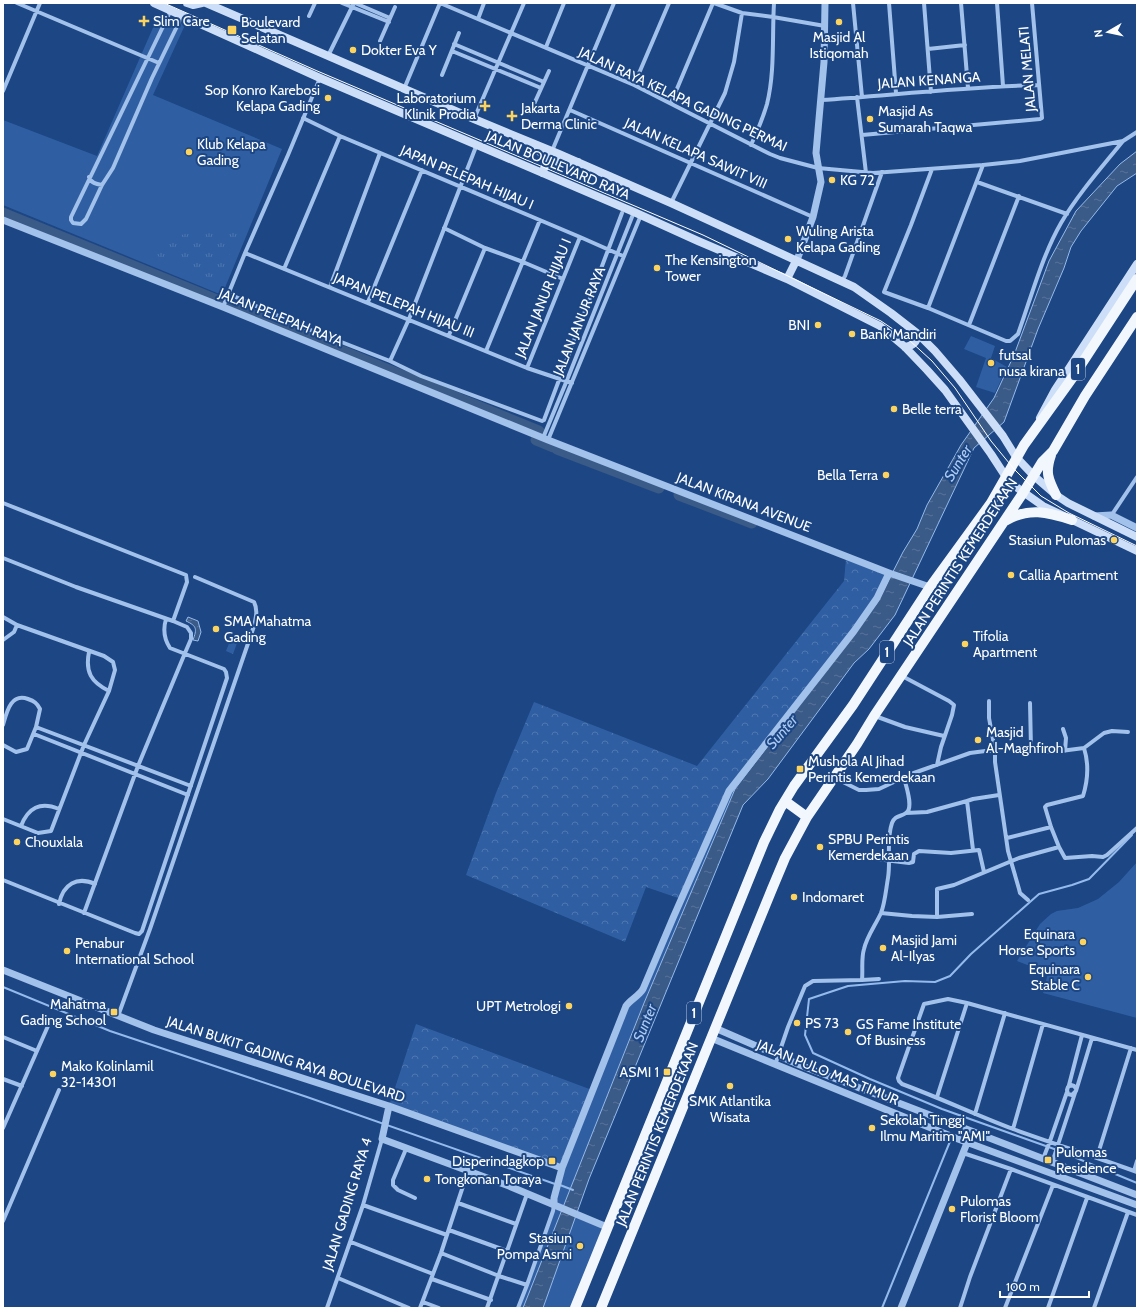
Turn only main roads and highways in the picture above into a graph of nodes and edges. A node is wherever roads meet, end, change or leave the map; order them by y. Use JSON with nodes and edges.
{"nodes":[{"id":1,"x":154,"y":3,"type":"edge"},
{"id":2,"x":202,"y":3,"type":"edge"},
{"id":3,"x":206,"y":3,"type":"edge"},
{"id":4,"x":189,"y":4,"type":"edge"},
{"id":5,"x":168,"y":7,"type":"edge"},
{"id":6,"x":185,"y":17,"type":"junction"},
{"id":7,"x":550,"y":154,"type":"junction"},
{"id":8,"x":542,"y":173,"type":"junction"},
{"id":9,"x":796,"y":261,"type":"junction"},
{"id":10,"x":1137,"y":264,"type":"edge"},
{"id":11,"x":1137,"y":278,"type":"edge"},
{"id":12,"x":787,"y":279,"type":"junction"},
{"id":13,"x":1137,"y":317,"type":"edge"},
{"id":14,"x":918,"y":334,"type":"junction"},
{"id":15,"x":905,"y":347,"type":"junction"},
{"id":16,"x":1036,"y":426,"type":"junction"},
{"id":17,"x":1053,"y":451,"type":"junction"},
{"id":18,"x":1016,"y":457,"type":"junction"},
{"id":19,"x":1034,"y":476,"type":"junction"},
{"id":20,"x":1006,"y":477,"type":"junction"},
{"id":21,"x":1023,"y":493,"type":"junction"},
{"id":22,"x":1056,"y":495,"type":"junction"},
{"id":23,"x":1072,"y":520,"type":"junction"},
{"id":24,"x":1003,"y":523,"type":"junction"},
{"id":25,"x":1137,"y":537,"type":"edge"},
{"id":26,"x":1137,"y":551,"type":"edge"},
{"id":27,"x":785,"y":801,"type":"junction"},
{"id":28,"x":807,"y":817,"type":"junction"},
{"id":29,"x":575,"y":1308,"type":"edge"},
{"id":30,"x":600,"y":1308,"type":"edge"}],
"edges":[{"from":1,"to":5,"type":"main road","name":"JALAN BOULEVARD RAYA"},
{"from":2,"to":4,"type":"main road"},
{"from":3,"to":7,"type":"main road","name":"JALAN BOULEVARD RAYA"},
{"from":4,"to":6,"type":"main road"},
{"from":5,"to":6,"type":"main road","name":"JALAN BOULEVARD RAYA"},
{"from":6,"to":8,"type":"main road","name":"JALAN BOULEVARD RAYA"},
{"from":7,"to":8,"type":"main road"},
{"from":7,"to":9,"type":"main road","name":"JALAN BOULEVARD RAYA"},
{"from":8,"to":12,"type":"main road","name":"JALAN BOULEVARD RAYA"},
{"from":9,"to":12,"type":"main road"},
{"from":9,"to":14,"type":"main road","name":"JALAN BOULEVARD RAYA"},
{"from":10,"to":16,"type":"main road","name":"JALAN PERINTIS KEMERDEKAAN"},
{"from":11,"to":16,"type":"highway","name":"JALAN PERINTIS KEMERDEKAAN","number":"1"},
{"from":12,"to":15,"type":"main road","name":"JALAN BOULEVARD RAYA"},
{"from":13,"to":17,"type":"highway","name":"JALAN PERINTIS KEMERDEKAAN","number":"1"},
{"from":14,"to":15,"type":"main road"},
{"from":14,"to":18,"type":"main road","name":"JALAN BOULEVARD RAYA"},
{"from":15,"to":20,"type":"main road","name":"JALAN BOULEVARD RAYA"},
{"from":16,"to":18,"type":"highway","name":"JALAN PERINTIS KEMERDEKAAN","number":"1"},
{"from":17,"to":19,"type":"highway","name":"JALAN PERINTIS KEMERDEKAAN","number":"1"},
{"from":17,"to":22,"type":"highway"},
{"from":18,"to":19,"type":"main road","name":"JALAN BOULEVARD RAYA"},
{"from":18,"to":20,"type":"highway","name":"JALAN PERINTIS KEMERDEKAAN","number":"1"},
{"from":19,"to":21,"type":"highway","name":"JALAN PERINTIS KEMERDEKAAN","number":"1"},
{"from":19,"to":22,"type":"main road","name":"JALAN BOULEVARD RAYA"},
{"from":20,"to":21,"type":"main road","name":"JALAN BOULEVARD RAYA"},
{"from":20,"to":27,"type":"highway","name":"JALAN PERINTIS KEMERDEKAAN","number":"1"},
{"from":21,"to":23,"type":"main road","name":"JALAN BOULEVARD RAYA"},
{"from":21,"to":24,"type":"highway","name":"JALAN PERINTIS KEMERDEKAAN","number":"1"},
{"from":22,"to":25,"type":"main road","name":"JALAN BOULEVARD RAYA"},
{"from":23,"to":24,"type":"highway"},
{"from":23,"to":26,"type":"main road","name":"JALAN BOULEVARD RAYA"},
{"from":24,"to":28,"type":"highway","name":"JALAN PERINTIS KEMERDEKAAN","number":"1"},
{"from":27,"to":28,"type":"highway"},
{"from":27,"to":29,"type":"highway","name":"JALAN PERINTIS KEMERDEKAAN","number":"1"},
{"from":28,"to":30,"type":"highway","name":"JALAN PERINTIS KEMERDEKAAN","number":"1"}]}
